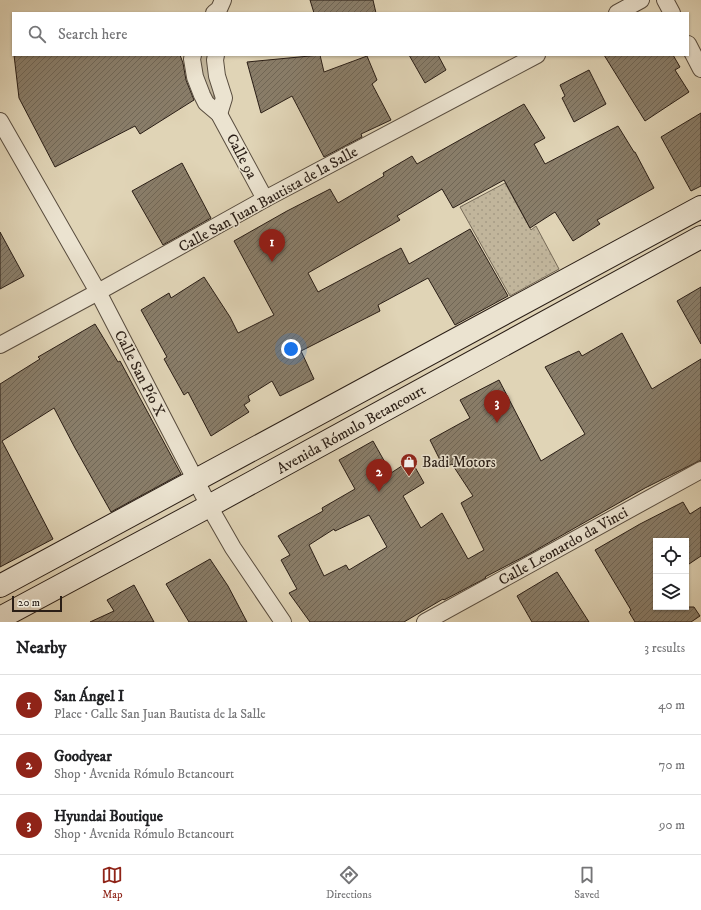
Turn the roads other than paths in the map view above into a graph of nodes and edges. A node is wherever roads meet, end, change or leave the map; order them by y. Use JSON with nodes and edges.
{"nodes":[{"id":1,"x":641,"y":0,"type":"edge"},
{"id":2,"x":665,"y":0,"type":"edge"},
{"id":3,"x":619,"y":12,"type":"edge"},
{"id":4,"x":671,"y":12,"type":"edge"},
{"id":5,"x":689,"y":46,"type":"edge"},
{"id":6,"x":193,"y":56,"type":"edge"},
{"id":7,"x":216,"y":56,"type":"edge"},
{"id":8,"x":535,"y":56,"type":"edge"},
{"id":9,"x":701,"y":69,"type":"edge"},
{"id":10,"x":219,"y":114,"type":"junction"},
{"id":11,"x":0,"y":122,"type":"edge"},
{"id":12,"x":265,"y":199,"type":"junction"},
{"id":13,"x":701,"y":206,"type":"edge"},
{"id":14,"x":701,"y":237,"type":"edge"},
{"id":15,"x":98,"y":292,"type":"junction"},
{"id":16,"x":0,"y":345,"type":"edge"},
{"id":17,"x":701,"y":470,"type":"edge"},
{"id":18,"x":196,"y":480,"type":"junction"},
{"id":19,"x":209,"y":506,"type":"junction"},
{"id":20,"x":0,"y":586,"type":"edge"},
{"id":21,"x":0,"y":618,"type":"edge"},
{"id":22,"x":283,"y":622,"type":"edge"},
{"id":23,"x":425,"y":622,"type":"edge"}],
"edges":[{"from":1,"to":3,"type":"street"},
{"from":2,"to":4,"type":"street"},
{"from":5,"to":9,"type":"street"},
{"from":6,"to":10,"type":"street","name":"Calle 9a"},
{"from":7,"to":10,"type":"street"},
{"from":8,"to":12,"type":"street","name":"Calle San Juan Bautista de la Salle"},
{"from":10,"to":12,"type":"street","name":"Calle 9a"},
{"from":11,"to":15,"type":"street","name":"Calle San Pío X"},
{"from":12,"to":15,"type":"street","name":"Calle San Juan Bautista de la Salle"},
{"from":13,"to":18,"type":"main road","name":"Avenida Rómulo Betancourt"},
{"from":14,"to":19,"type":"main road","name":"Avenida Rómulo Betancourt"},
{"from":15,"to":16,"type":"street","name":"Calle San Juan Bautista de la Salle"},
{"from":15,"to":18,"type":"street","name":"Calle San Pío X"},
{"from":17,"to":23,"type":"street","name":"Calle Leonardo da Vinci"},
{"from":18,"to":19,"type":"street","name":"Calle San Pío X"},
{"from":18,"to":20,"type":"main road","name":"Avenida Rómulo Betancourt"},
{"from":19,"to":21,"type":"main road","name":"Avenida Rómulo Betancourt"},
{"from":19,"to":22,"type":"street","name":"Calle San Pío X"}]}
